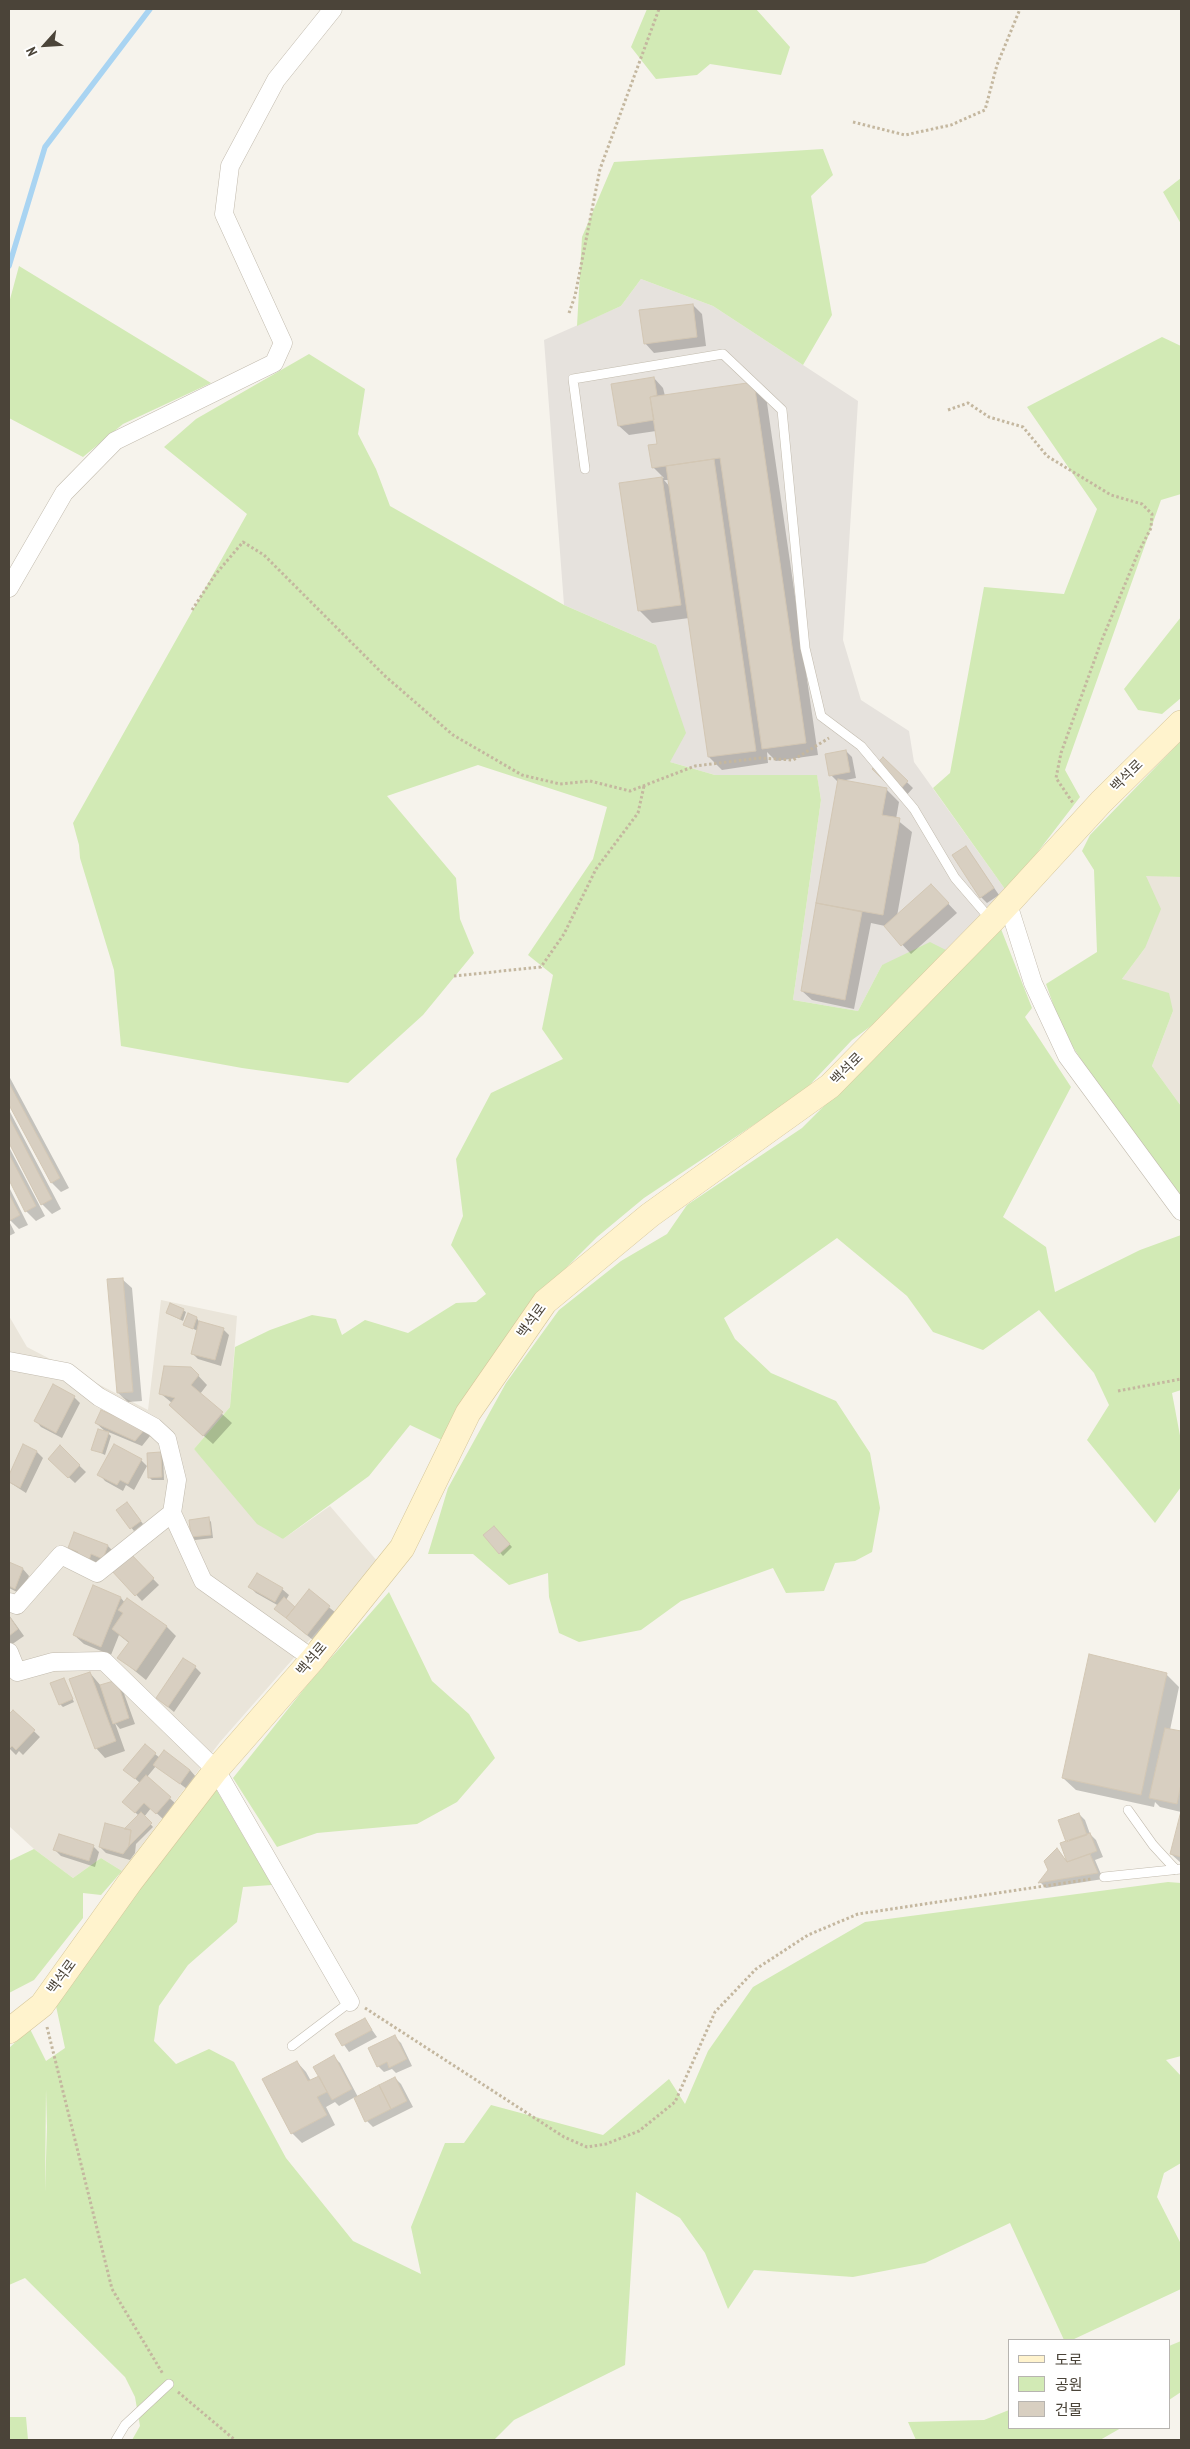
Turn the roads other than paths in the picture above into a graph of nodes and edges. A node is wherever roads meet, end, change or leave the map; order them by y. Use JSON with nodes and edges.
{"nodes":[{"id":1,"x":333,"y":9,"type":"edge"},
{"id":2,"x":585,"y":469,"type":"dead end"},
{"id":3,"x":9,"y":588,"type":"edge"},
{"id":4,"x":1181,"y":723,"type":"edge"},
{"id":5,"x":1000,"y":912,"type":"junction"},
{"id":6,"x":1181,"y":1210,"type":"edge"},
{"id":7,"x":9,"y":1361,"type":"edge"},
{"id":8,"x":172,"y":1513,"type":"junction"},
{"id":9,"x":9,"y":1602,"type":"edge"},
{"id":10,"x":9,"y":1652,"type":"edge"},
{"id":11,"x":313,"y":1659,"type":"junction"},
{"id":12,"x":216,"y":1770,"type":"junction"},
{"id":13,"x":1128,"y":1810,"type":"dead end"},
{"id":14,"x":1179,"y":1869,"type":"edge"},
{"id":15,"x":1104,"y":1877,"type":"road end"},
{"id":16,"x":350,"y":2002,"type":"joint"},
{"id":17,"x":9,"y":2031,"type":"edge"},
{"id":18,"x":292,"y":2046,"type":"dead end"},
{"id":19,"x":170,"y":2384,"type":"road end"},
{"id":20,"x":116,"y":2440,"type":"edge"}],
"edges":[{"from":1,"to":3,"type":"street"},
{"from":2,"to":5,"type":"lane"},
{"from":4,"to":5,"type":"street","name":"백석로"},
{"from":5,"to":6,"type":"street"},
{"from":5,"to":11,"type":"street","name":"백석로"},
{"from":7,"to":8,"type":"street"},
{"from":8,"to":9,"type":"street"},
{"from":8,"to":11,"type":"street"},
{"from":10,"to":12,"type":"street"},
{"from":11,"to":12,"type":"street","name":"백석로"},
{"from":12,"to":16,"type":"street"},
{"from":12,"to":17,"type":"street","name":"백석로"},
{"from":13,"to":14,"type":"lane"},
{"from":14,"to":15,"type":"lane"},
{"from":16,"to":18,"type":"lane"},
{"from":19,"to":20,"type":"lane"}]}
